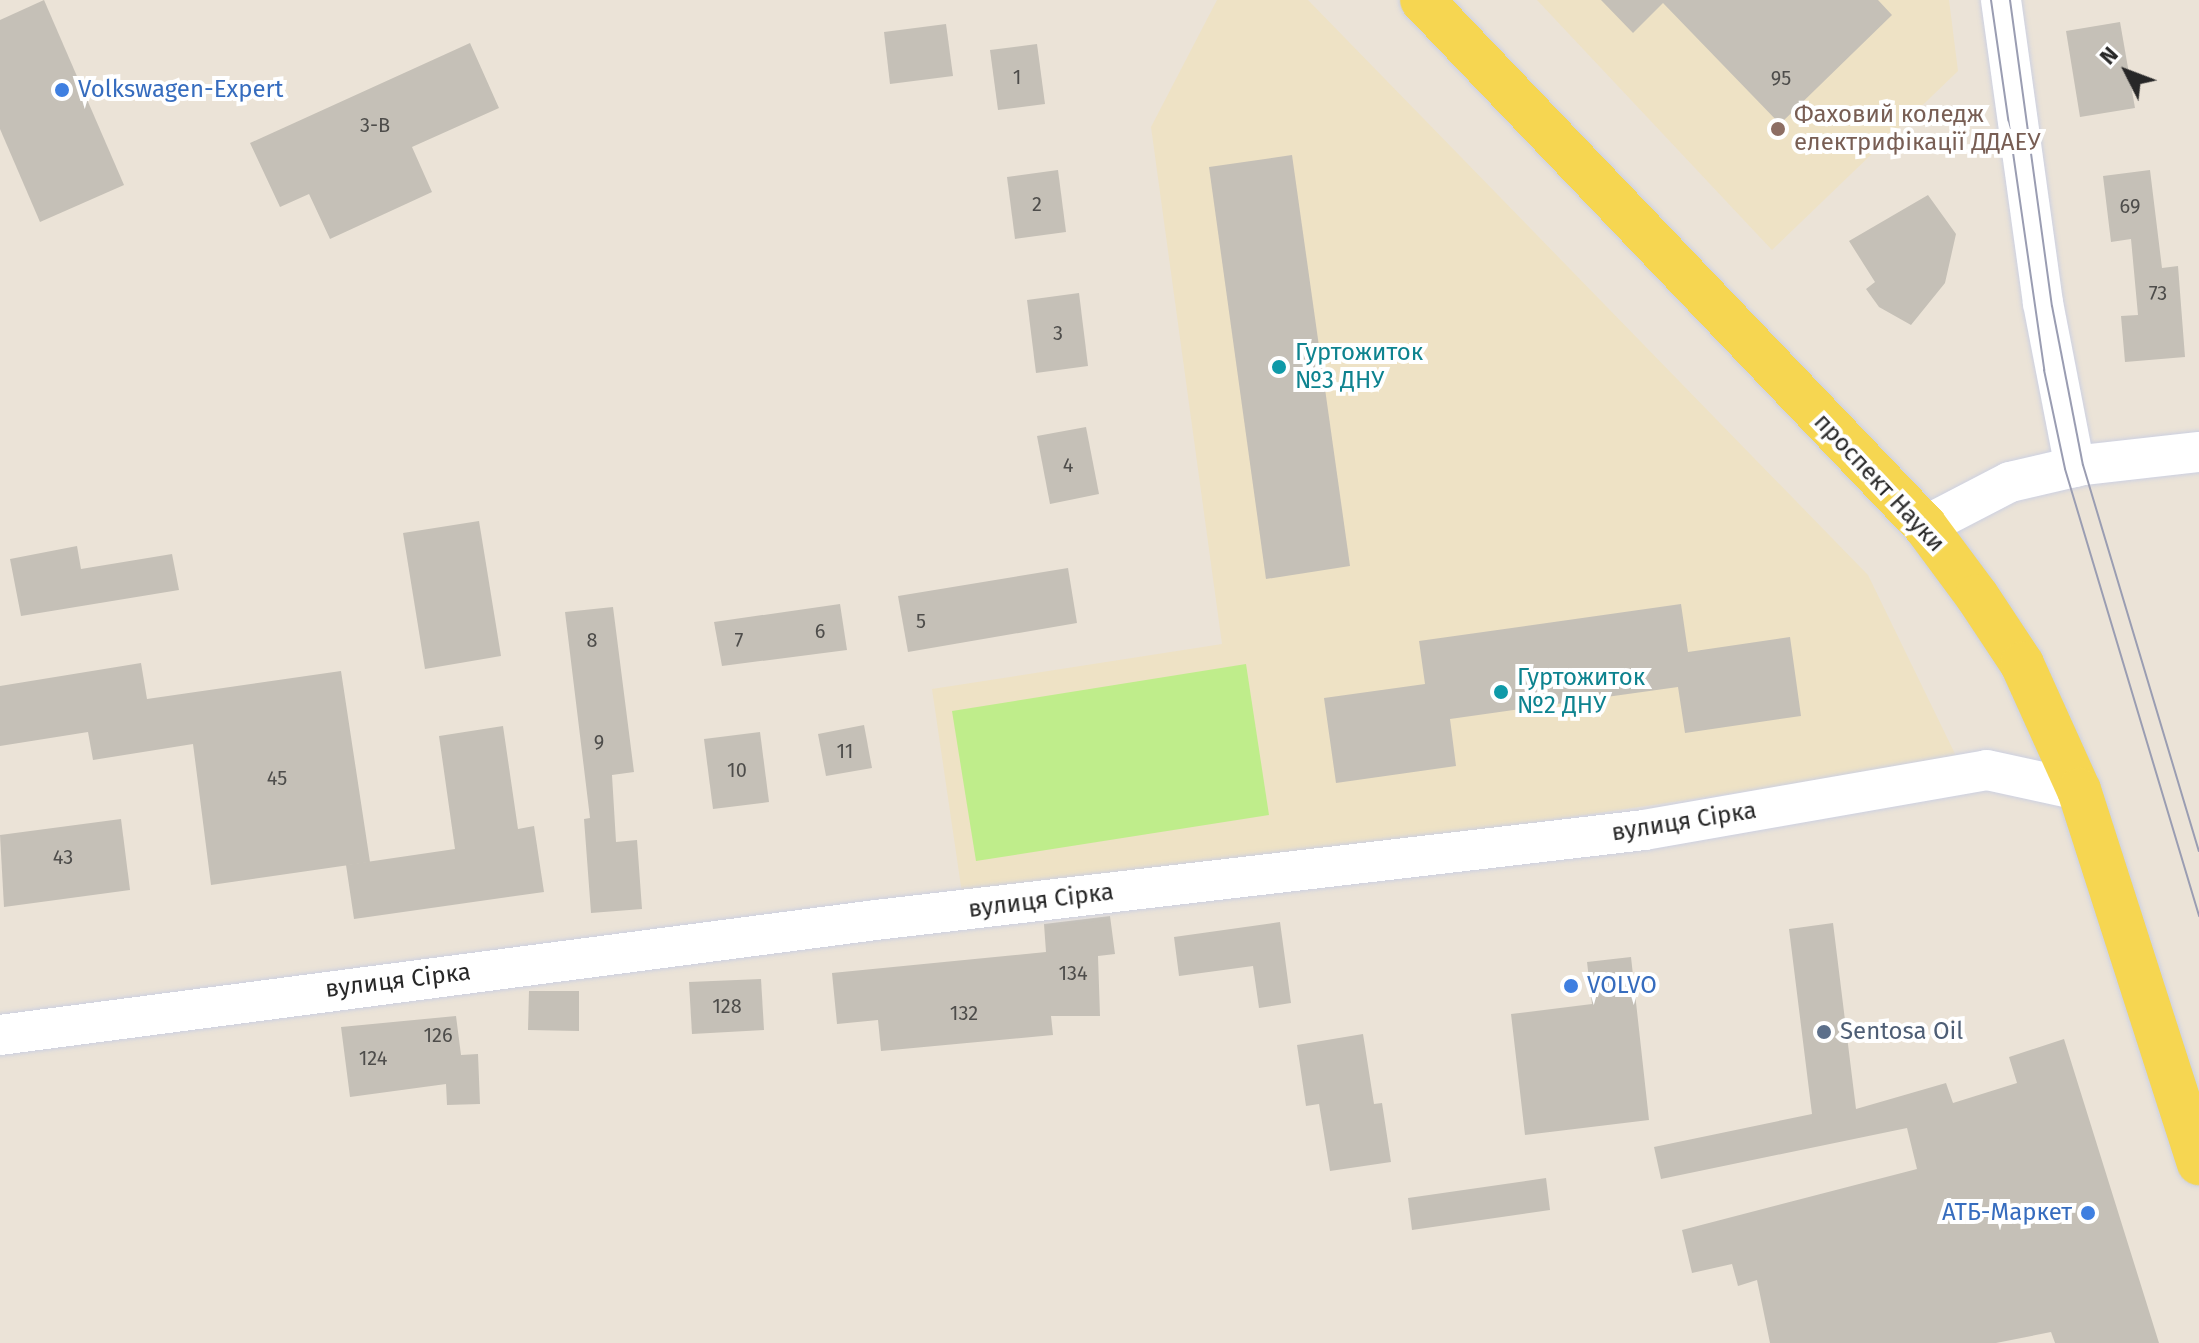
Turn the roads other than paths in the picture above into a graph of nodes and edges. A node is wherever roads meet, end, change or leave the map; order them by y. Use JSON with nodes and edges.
{"nodes":[{"id":1,"x":1422,"y":0,"type":"edge"},
{"id":2,"x":2001,"y":0,"type":"edge"},
{"id":3,"x":2199,"y":452,"type":"edge"},
{"id":4,"x":2075,"y":467,"type":"junction"},
{"id":5,"x":1925,"y":526,"type":"junction"},
{"id":6,"x":2079,"y":790,"type":"junction"},
{"id":7,"x":0,"y":1035,"type":"edge"},
{"id":8,"x":2199,"y":1163,"type":"edge"}],
"edges":[{"from":1,"to":5,"type":"main road","name":"проспект Науки"},
{"from":2,"to":4,"type":"street"},
{"from":3,"to":4,"type":"street"},
{"from":4,"to":5,"type":"street"},
{"from":5,"to":6,"type":"main road","name":"проспект Науки"},
{"from":6,"to":7,"type":"street","name":"вулиця Сірка"},
{"from":6,"to":8,"type":"main road","name":"проспект Науки"}]}
